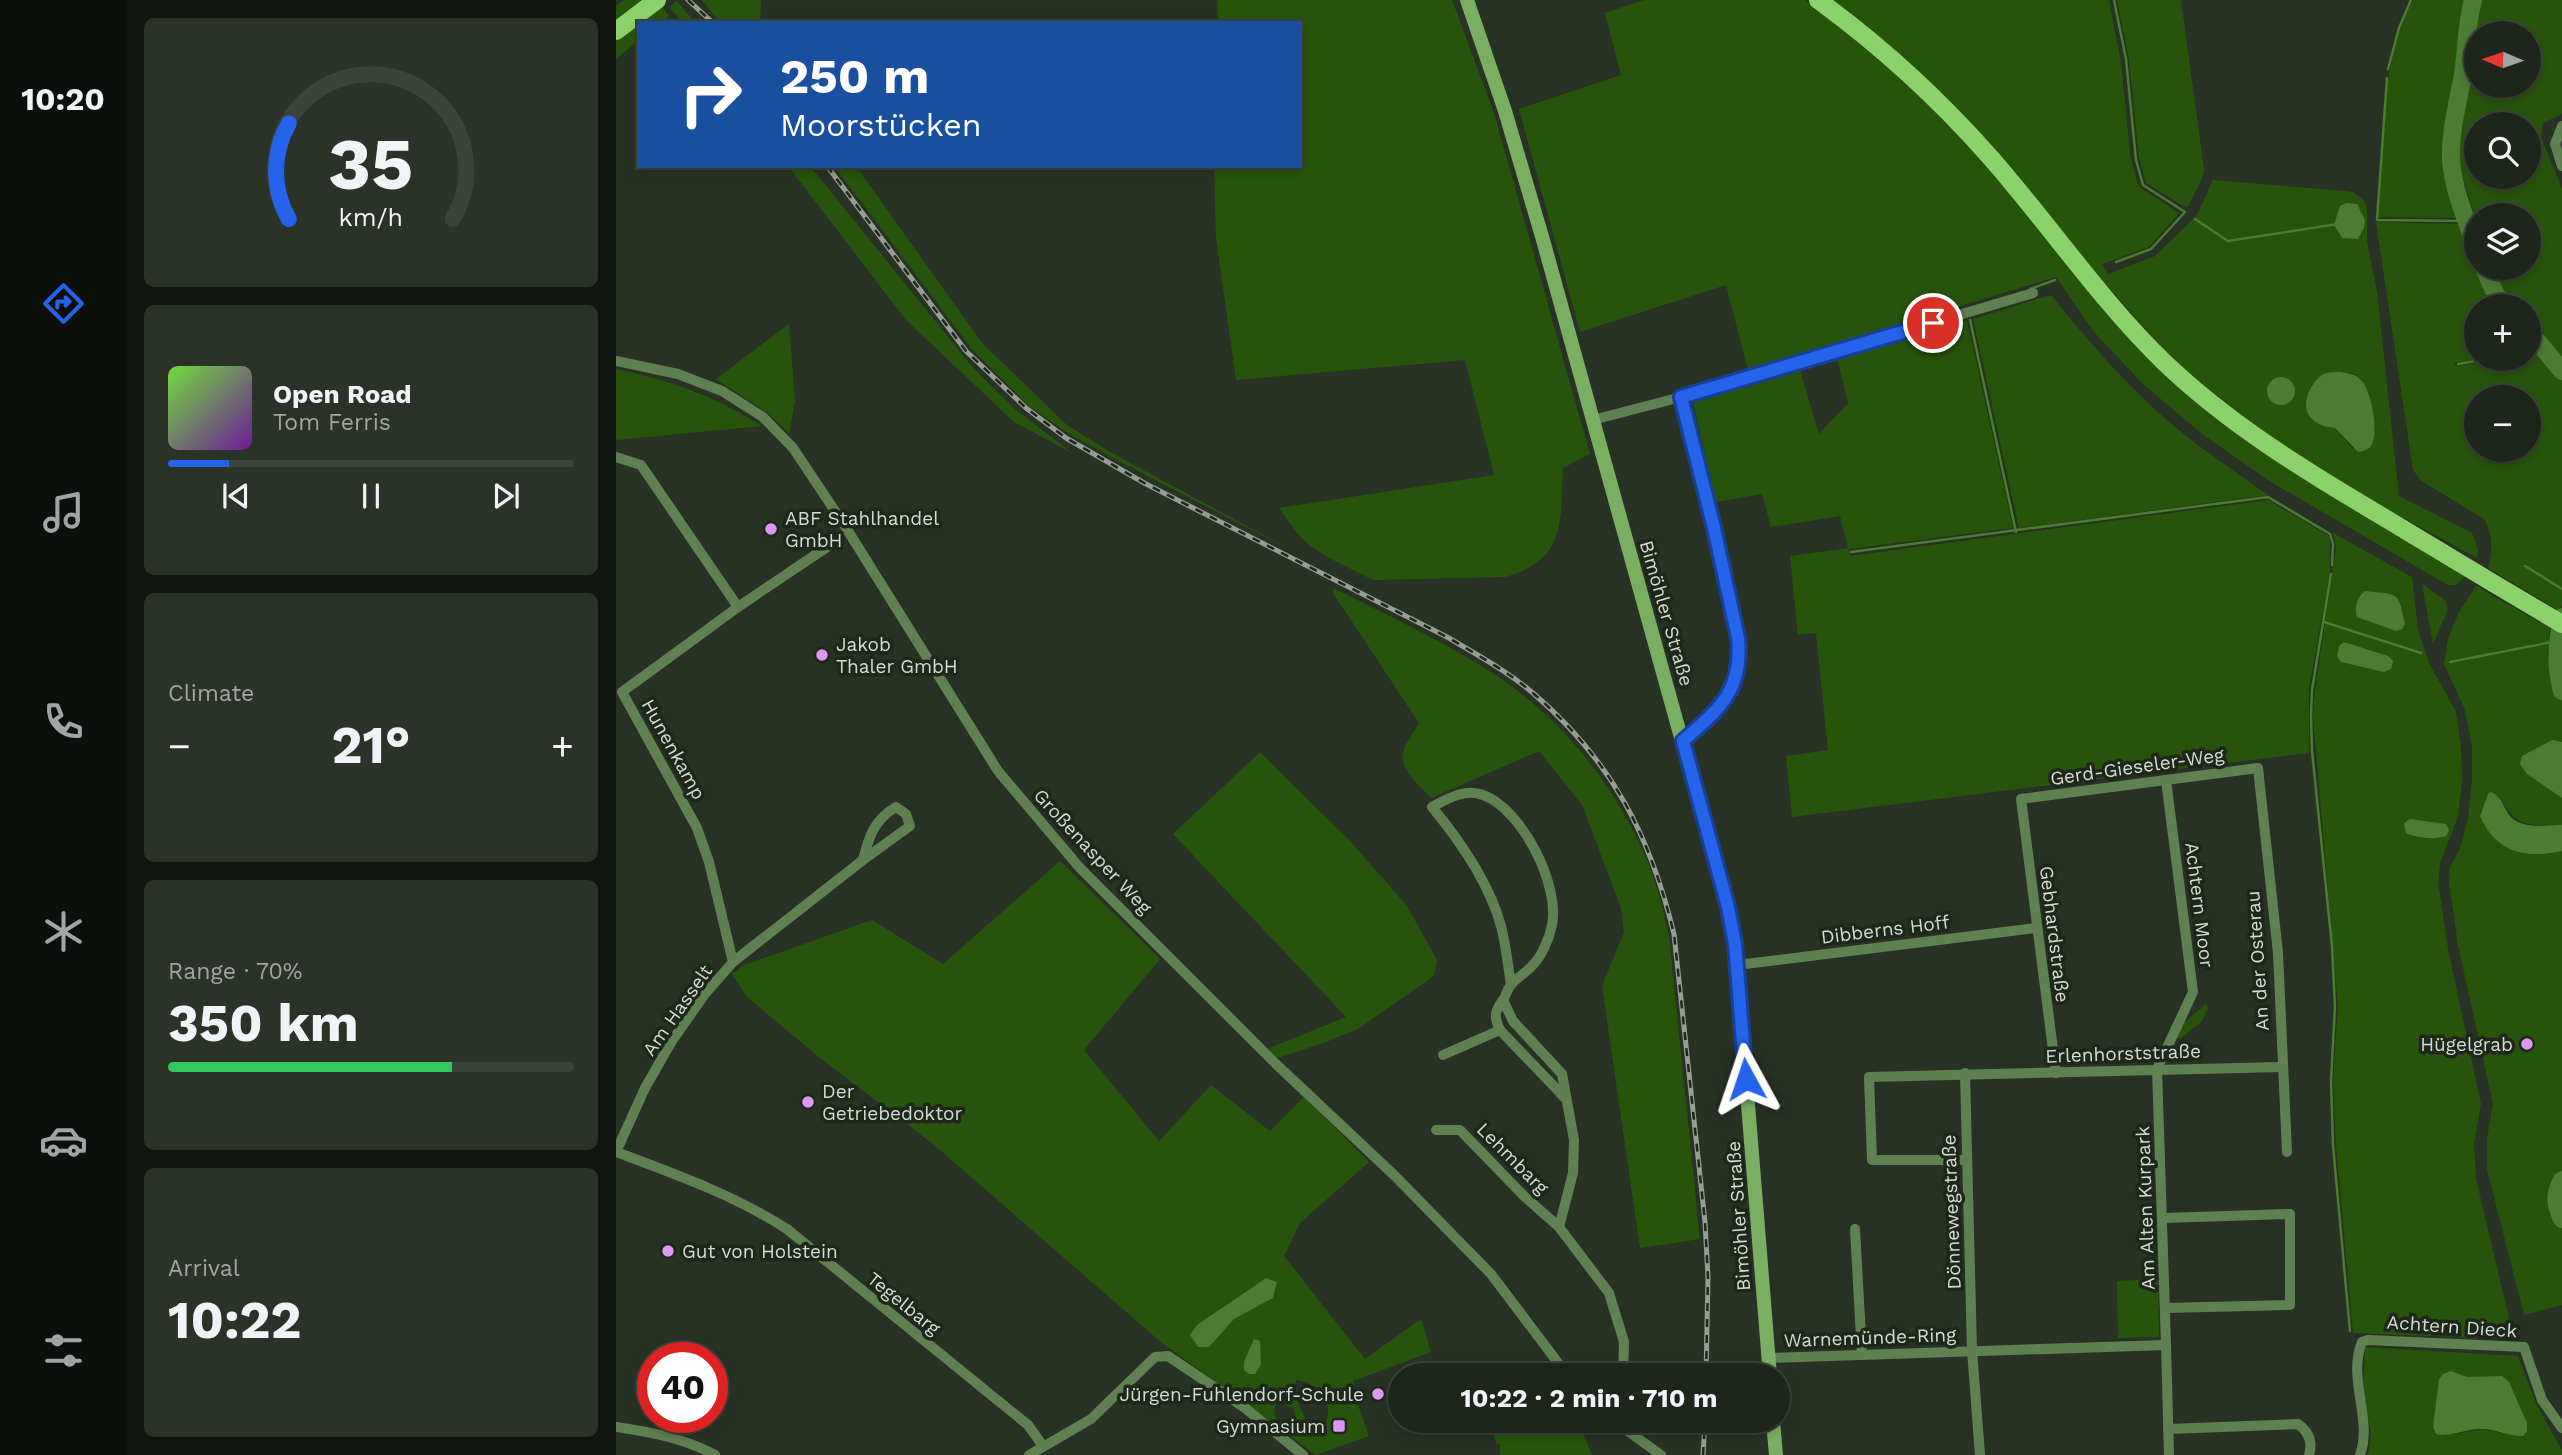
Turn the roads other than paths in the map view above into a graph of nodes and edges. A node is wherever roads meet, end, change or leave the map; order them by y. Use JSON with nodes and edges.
{"nodes":[{"id":1,"x":657,"y":0,"type":"edge"},
{"id":2,"x":1467,"y":0,"type":"edge"},
{"id":3,"x":1818,"y":0,"type":"edge"},
{"id":4,"x":616,"y":31,"type":"edge"},
{"id":5,"x":2562,"y":126,"type":"edge"},
{"id":6,"x":2562,"y":166,"type":"edge"},
{"id":7,"x":2033,"y":293,"type":"dead end"},
{"id":8,"x":616,"y":361,"type":"edge"},
{"id":9,"x":1681,"y":397,"type":"junction"},
{"id":10,"x":1593,"y":420,"type":"junction"},
{"id":11,"x":616,"y":457,"type":"edge"},
{"id":12,"x":827,"y":548,"type":"dead end"},
{"id":13,"x":738,"y":607,"type":"junction"},
{"id":14,"x":2562,"y":624,"type":"edge"},
{"id":15,"x":1683,"y":741,"type":"junction"},
{"id":16,"x":2258,"y":768,"type":"joint"},
{"id":17,"x":2166,"y":780,"type":"junction"},
{"id":18,"x":2021,"y":799,"type":"joint"},
{"id":19,"x":863,"y":860,"type":"junction"},
{"id":20,"x":2036,"y":928,"type":"junction"},
{"id":21,"x":733,"y":962,"type":"junction"},
{"id":22,"x":1737,"y":965,"type":"junction"},
{"id":23,"x":1511,"y":985,"type":"junction"},
{"id":24,"x":1503,"y":1000,"type":"junction"},
{"id":25,"x":1500,"y":1030,"type":"junction"},
{"id":26,"x":1443,"y":1055,"type":"dead end"},
{"id":27,"x":2281,"y":1067,"type":"junction"},
{"id":28,"x":2157,"y":1069,"type":"junction"},
{"id":29,"x":1965,"y":1073,"type":"junction"},
{"id":30,"x":2056,"y":1073,"type":"junction"},
{"id":31,"x":1565,"y":1098,"type":"junction"},
{"id":32,"x":1436,"y":1130,"type":"dead end"},
{"id":33,"x":616,"y":1152,"type":"edge"},
{"id":34,"x":2287,"y":1152,"type":"dead end"},
{"id":35,"x":1967,"y":1160,"type":"junction"},
{"id":36,"x":2162,"y":1218,"type":"junction"},
{"id":37,"x":1559,"y":1227,"type":"junction"},
{"id":38,"x":1855,"y":1229,"type":"dead end"},
{"id":39,"x":2166,"y":1308,"type":"junction"},
{"id":40,"x":2166,"y":1345,"type":"junction"},
{"id":41,"x":1972,"y":1350,"type":"junction"},
{"id":42,"x":1862,"y":1355,"type":"junction"},
{"id":43,"x":1768,"y":1358,"type":"junction"},
{"id":44,"x":1558,"y":1363,"type":"edge"},
{"id":45,"x":1623,"y":1363,"type":"edge"},
{"id":46,"x":1769,"y":1363,"type":"edge"},
{"id":47,"x":616,"y":1427,"type":"edge"},
{"id":48,"x":2562,"y":1428,"type":"edge"},
{"id":49,"x":2168,"y":1429,"type":"junction"},
{"id":50,"x":1631,"y":1433,"type":"edge"},
{"id":51,"x":1774,"y":1433,"type":"edge"},
{"id":52,"x":1043,"y":1446,"type":"junction"},
{"id":53,"x":715,"y":1455,"type":"edge"},
{"id":54,"x":1029,"y":1455,"type":"edge"},
{"id":55,"x":1303,"y":1455,"type":"edge"},
{"id":56,"x":1661,"y":1455,"type":"edge"},
{"id":57,"x":1776,"y":1455,"type":"edge"},
{"id":58,"x":1980,"y":1455,"type":"edge"},
{"id":59,"x":2169,"y":1455,"type":"edge"},
{"id":60,"x":2309,"y":1455,"type":"edge"},
{"id":61,"x":2360,"y":1455,"type":"edge"}],
"edges":[{"from":1,"to":4,"type":"main road"},
{"from":2,"to":10,"type":"street","name":"Bimöhler Straße"},
{"from":3,"to":14,"type":"main road"},
{"from":5,"to":6,"type":"street"},
{"from":7,"to":9,"type":"street"},
{"from":8,"to":44,"type":"street","name":"Großenasper Weg"},
{"from":9,"to":10,"type":"street"},
{"from":9,"to":15,"type":"street"},
{"from":10,"to":15,"type":"street","name":"Bimöhler Straße"},
{"from":11,"to":13,"type":"street"},
{"from":12,"to":13,"type":"street","name":"Hunenkamp"},
{"from":13,"to":21,"type":"street","name":"Hunenkamp"},
{"from":15,"to":22,"type":"street","name":"Bimöhler Straße"},
{"from":16,"to":17,"type":"street","name":"Gerd-Gieseler-Weg"},
{"from":16,"to":27,"type":"street","name":"An der Osterau"},
{"from":17,"to":18,"type":"street","name":"Gerd-Gieseler-Weg"},
{"from":17,"to":28,"type":"street","name":"Achtern Moor"},
{"from":18,"to":20,"type":"street","name":"Gebhardstraße"},
{"from":19,"to":19,"type":"street","name":"Am Hasselt"},
{"from":19,"to":21,"type":"street","name":"Am Hasselt"},
{"from":20,"to":22,"type":"street","name":"Dibberns Hoff"},
{"from":20,"to":30,"type":"street","name":"Gebhardstraße"},
{"from":21,"to":33,"type":"street","name":"Am Hasselt"},
{"from":22,"to":43,"type":"street","name":"Bimöhler Straße"},
{"from":23,"to":23,"type":"street"},
{"from":23,"to":24,"type":"street"},
{"from":24,"to":25,"type":"street"},
{"from":24,"to":31,"type":"street","name":"Lehmbarg"},
{"from":25,"to":26,"type":"street"},
{"from":25,"to":31,"type":"street"},
{"from":27,"to":28,"type":"street","name":"Erlenhorststraße"},
{"from":27,"to":34,"type":"street","name":"An der Osterau"},
{"from":28,"to":30,"type":"street","name":"Erlenhorststraße"},
{"from":28,"to":36,"type":"street","name":"Am Alten Kurpark"},
{"from":29,"to":30,"type":"street","name":"Erlenhorststraße"},
{"from":29,"to":35,"type":"street","name":"Dönnewegstraße"},
{"from":29,"to":35,"type":"street","name":"Erlenhorststraße"},
{"from":31,"to":37,"type":"street","name":"Lehmbarg"},
{"from":32,"to":37,"type":"street","name":"Lehmbarg"},
{"from":33,"to":52,"type":"street","name":"Tegelbarg"},
{"from":35,"to":41,"type":"street","name":"Dönnewegstraße"},
{"from":36,"to":39,"type":"street","name":"Am Alten Kurpark"},
{"from":36,"to":39,"type":"street"},
{"from":37,"to":45,"type":"street","name":"Lehmbarg"},
{"from":38,"to":42,"type":"street"},
{"from":39,"to":40,"type":"street","name":"Am Alten Kurpark"},
{"from":40,"to":41,"type":"street","name":"Warnemünde-Ring"},
{"from":40,"to":49,"type":"street"},
{"from":41,"to":42,"type":"street","name":"Warnemünde-Ring"},
{"from":41,"to":58,"type":"street","name":"Warnemünde-Ring"},
{"from":42,"to":43,"type":"street","name":"Warnemünde-Ring"},
{"from":43,"to":46,"type":"street","name":"Bimöhler Straße"},
{"from":47,"to":53,"type":"street"},
{"from":48,"to":61,"type":"street","name":"Achtern Dieck"},
{"from":49,"to":59,"type":"street"},
{"from":49,"to":60,"type":"street"},
{"from":50,"to":56,"type":"street"},
{"from":51,"to":57,"type":"street"},
{"from":52,"to":54,"type":"street"},
{"from":52,"to":55,"type":"street"}]}
